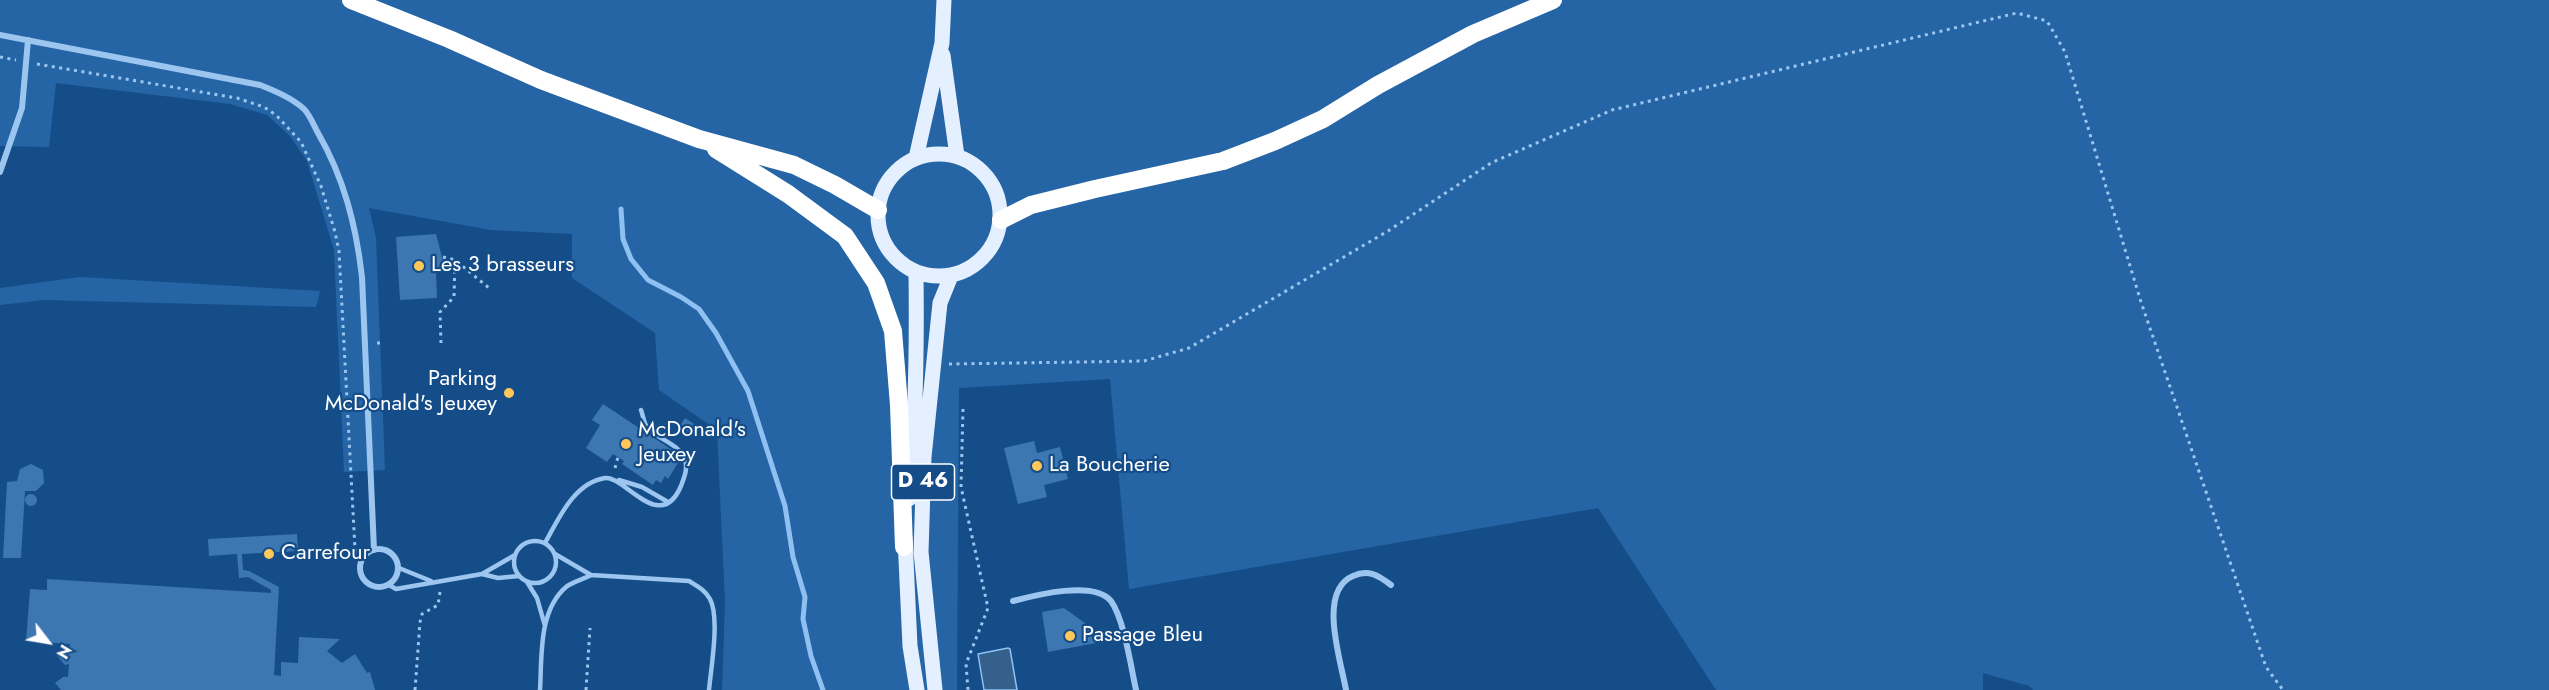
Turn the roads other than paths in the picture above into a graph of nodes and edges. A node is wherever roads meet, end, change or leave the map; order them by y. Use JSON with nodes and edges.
{"nodes":[{"id":1,"x":351,"y":0,"type":"edge"},
{"id":2,"x":944,"y":0,"type":"edge"},
{"id":3,"x":1553,"y":0,"type":"edge"},
{"id":4,"x":0,"y":35,"type":"edge"},
{"id":5,"x":28,"y":40,"type":"junction"},
{"id":6,"x":942,"y":44,"type":"junction"},
{"id":7,"x":699,"y":139,"type":"junction"},
{"id":8,"x":957,"y":156,"type":"junction"},
{"id":9,"x":916,"y":158,"type":"junction"},
{"id":10,"x":0,"y":172,"type":"edge"},
{"id":11,"x":878,"y":210,"type":"junction"},
{"id":12,"x":1001,"y":220,"type":"junction"},
{"id":13,"x":916,"y":272,"type":"junction"},
{"id":14,"x":951,"y":276,"type":"junction"},
{"id":15,"x":641,"y":410,"type":"dead end"},
{"id":16,"x":616,"y":480,"type":"junction"},
{"id":17,"x":668,"y":502,"type":"junction"},
{"id":18,"x":545,"y":543,"type":"junction"},
{"id":19,"x":904,"y":547,"type":"junction"},
{"id":20,"x":374,"y":550,"type":"junction"},
{"id":21,"x":555,"y":554,"type":"junction"},
{"id":22,"x":515,"y":555,"type":"junction"},
{"id":23,"x":399,"y":568,"type":"junction"},
{"id":24,"x":482,"y":574,"type":"junction"},
{"id":25,"x":591,"y":575,"type":"junction"},
{"id":26,"x":519,"y":576,"type":"junction"},
{"id":27,"x":525,"y":580,"type":"junction"},
{"id":28,"x":430,"y":581,"type":"junction"},
{"id":29,"x":389,"y":585,"type":"junction"},
{"id":30,"x":1391,"y":585,"type":"dead end"},
{"id":31,"x":1013,"y":600,"type":"dead end"},
{"id":32,"x":545,"y":626,"type":"junction"},
{"id":33,"x":540,"y":690,"type":"edge"},
{"id":34,"x":709,"y":690,"type":"edge"},
{"id":35,"x":917,"y":690,"type":"edge"},
{"id":36,"x":935,"y":690,"type":"edge"},
{"id":37,"x":1136,"y":690,"type":"edge"},
{"id":38,"x":1346,"y":690,"type":"edge"}],
"edges":[{"from":1,"to":7,"type":"highway"},
{"from":2,"to":6,"type":"main road"},
{"from":3,"to":12,"type":"highway"},
{"from":4,"to":5,"type":"street"},
{"from":5,"to":10,"type":"street"},
{"from":5,"to":20,"type":"street"},
{"from":6,"to":8,"type":"main road"},
{"from":6,"to":9,"type":"main road"},
{"from":7,"to":11,"type":"highway"},
{"from":7,"to":19,"type":"highway"},
{"from":8,"to":9,"type":"main road"},
{"from":8,"to":12,"type":"main road"},
{"from":9,"to":11,"type":"main road"},
{"from":11,"to":13,"type":"main road"},
{"from":12,"to":14,"type":"main road"},
{"from":13,"to":14,"type":"main road"},
{"from":13,"to":19,"type":"main road","number":"D 46"},
{"from":14,"to":36,"type":"main road","number":"D 46"},
{"from":15,"to":17,"type":"lane"},
{"from":16,"to":17,"type":"lane"},
{"from":16,"to":17,"type":"lane"},
{"from":16,"to":18,"type":"lane"},
{"from":18,"to":21,"type":"lane"},
{"from":18,"to":22,"type":"lane"},
{"from":19,"to":35,"type":"main road","number":"D 46"},
{"from":20,"to":23,"type":"street"},
{"from":20,"to":29,"type":"street"},
{"from":21,"to":25,"type":"lane"},
{"from":21,"to":27,"type":"lane"},
{"from":22,"to":24,"type":"lane"},
{"from":22,"to":26,"type":"lane"},
{"from":23,"to":28,"type":"lane"},
{"from":23,"to":29,"type":"street"},
{"from":24,"to":26,"type":"lane"},
{"from":24,"to":28,"type":"lane"},
{"from":25,"to":32,"type":"lane"},
{"from":25,"to":34,"type":"lane"},
{"from":26,"to":27,"type":"lane"},
{"from":27,"to":32,"type":"lane"},
{"from":28,"to":29,"type":"lane"},
{"from":30,"to":38,"type":"street"},
{"from":31,"to":37,"type":"street"},
{"from":32,"to":33,"type":"lane"}]}
